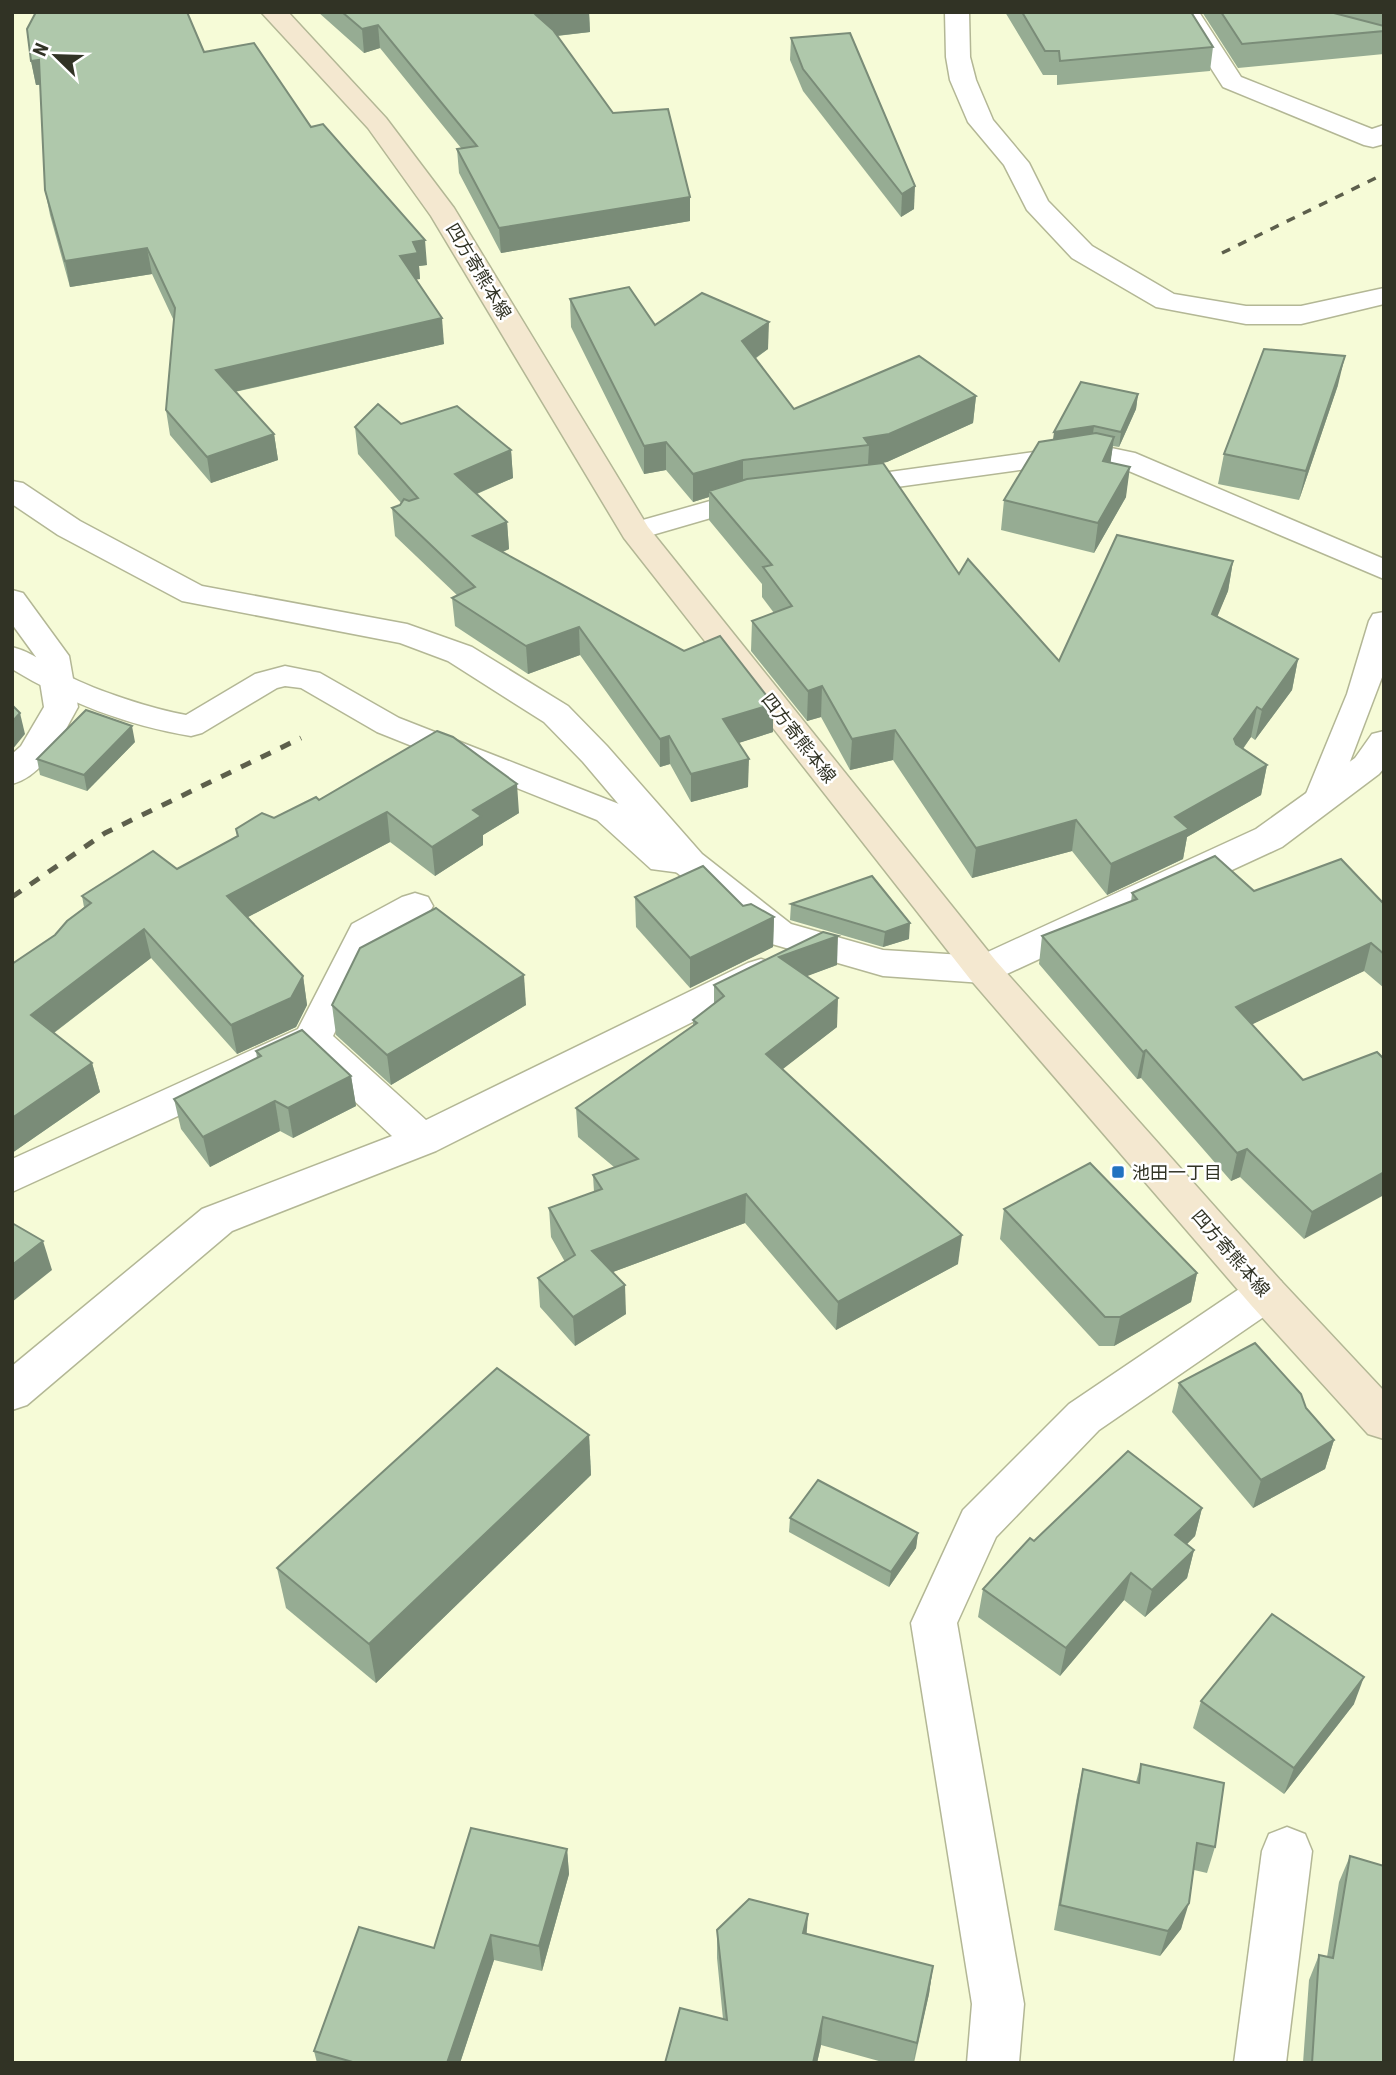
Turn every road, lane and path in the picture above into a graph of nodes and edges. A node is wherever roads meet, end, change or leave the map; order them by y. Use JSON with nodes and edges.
{"nodes":[{"id":1,"x":273,"y":12,"type":"edge"},
{"id":2,"x":957,"y":12,"type":"edge"},
{"id":3,"x":1187,"y":12,"type":"edge"},
{"id":4,"x":1384,"y":134,"type":"edge"},
{"id":5,"x":1384,"y":296,"type":"edge"},
{"id":6,"x":823,"y":489,"type":"edge"},
{"id":7,"x":12,"y":490,"type":"edge"},
{"id":8,"x":783,"y":493,"type":"edge"},
{"id":9,"x":635,"y":531,"type":"junction"},
{"id":10,"x":1384,"y":570,"type":"edge"},
{"id":11,"x":12,"y":600,"type":"edge"},
{"id":12,"x":1384,"y":621,"type":"edge"},
{"id":13,"x":12,"y":656,"type":"edge"},
{"id":14,"x":57,"y":683,"type":"junction"},
{"id":15,"x":1384,"y":742,"type":"edge"},
{"id":16,"x":12,"y":773,"type":"edge"},
{"id":17,"x":1319,"y":801,"type":"junction"},
{"id":18,"x":689,"y":863,"type":"junction"},
{"id":19,"x":415,"y":906,"type":"dead end"},
{"id":20,"x":818,"y":944,"type":"junction"},
{"id":21,"x":984,"y":970,"type":"junction"},
{"id":22,"x":312,"y":1039,"type":"junction"},
{"id":23,"x":422,"y":1140,"type":"junction"},
{"id":24,"x":12,"y":1177,"type":"edge"},
{"id":25,"x":1266,"y":1293,"type":"junction"},
{"id":26,"x":12,"y":1392,"type":"edge"},
{"id":27,"x":1384,"y":1421,"type":"edge"},
{"id":28,"x":1287,"y":1851,"type":"dead end"},
{"id":29,"x":993,"y":2063,"type":"edge"},
{"id":30,"x":1260,"y":2063,"type":"edge"}],
"edges":[{"from":1,"to":9,"type":"main road","name":"四方寄熊本線"},
{"from":2,"to":5,"type":"street"},
{"from":3,"to":4,"type":"street"},
{"from":6,"to":10,"type":"lane"},
{"from":7,"to":18,"type":"street"},
{"from":8,"to":9,"type":"lane"},
{"from":9,"to":21,"type":"main road","name":"四方寄熊本線"},
{"from":11,"to":14,"type":"street"},
{"from":12,"to":17,"type":"lane"},
{"from":13,"to":14,"type":"lane"},
{"from":14,"to":16,"type":"street"},
{"from":14,"to":18,"type":"lane"},
{"from":15,"to":17,"type":"street"},
{"from":17,"to":21,"type":"street"},
{"from":18,"to":20,"type":"street"},
{"from":19,"to":22,"type":"street"},
{"from":20,"to":21,"type":"street"},
{"from":20,"to":23,"type":"street"},
{"from":21,"to":25,"type":"main road","name":"四方寄熊本線"},
{"from":22,"to":23,"type":"street"},
{"from":22,"to":24,"type":"street"},
{"from":23,"to":26,"type":"street"},
{"from":25,"to":27,"type":"main road","name":"四方寄熊本線"},
{"from":25,"to":29,"type":"street"},
{"from":28,"to":30,"type":"street"}]}
